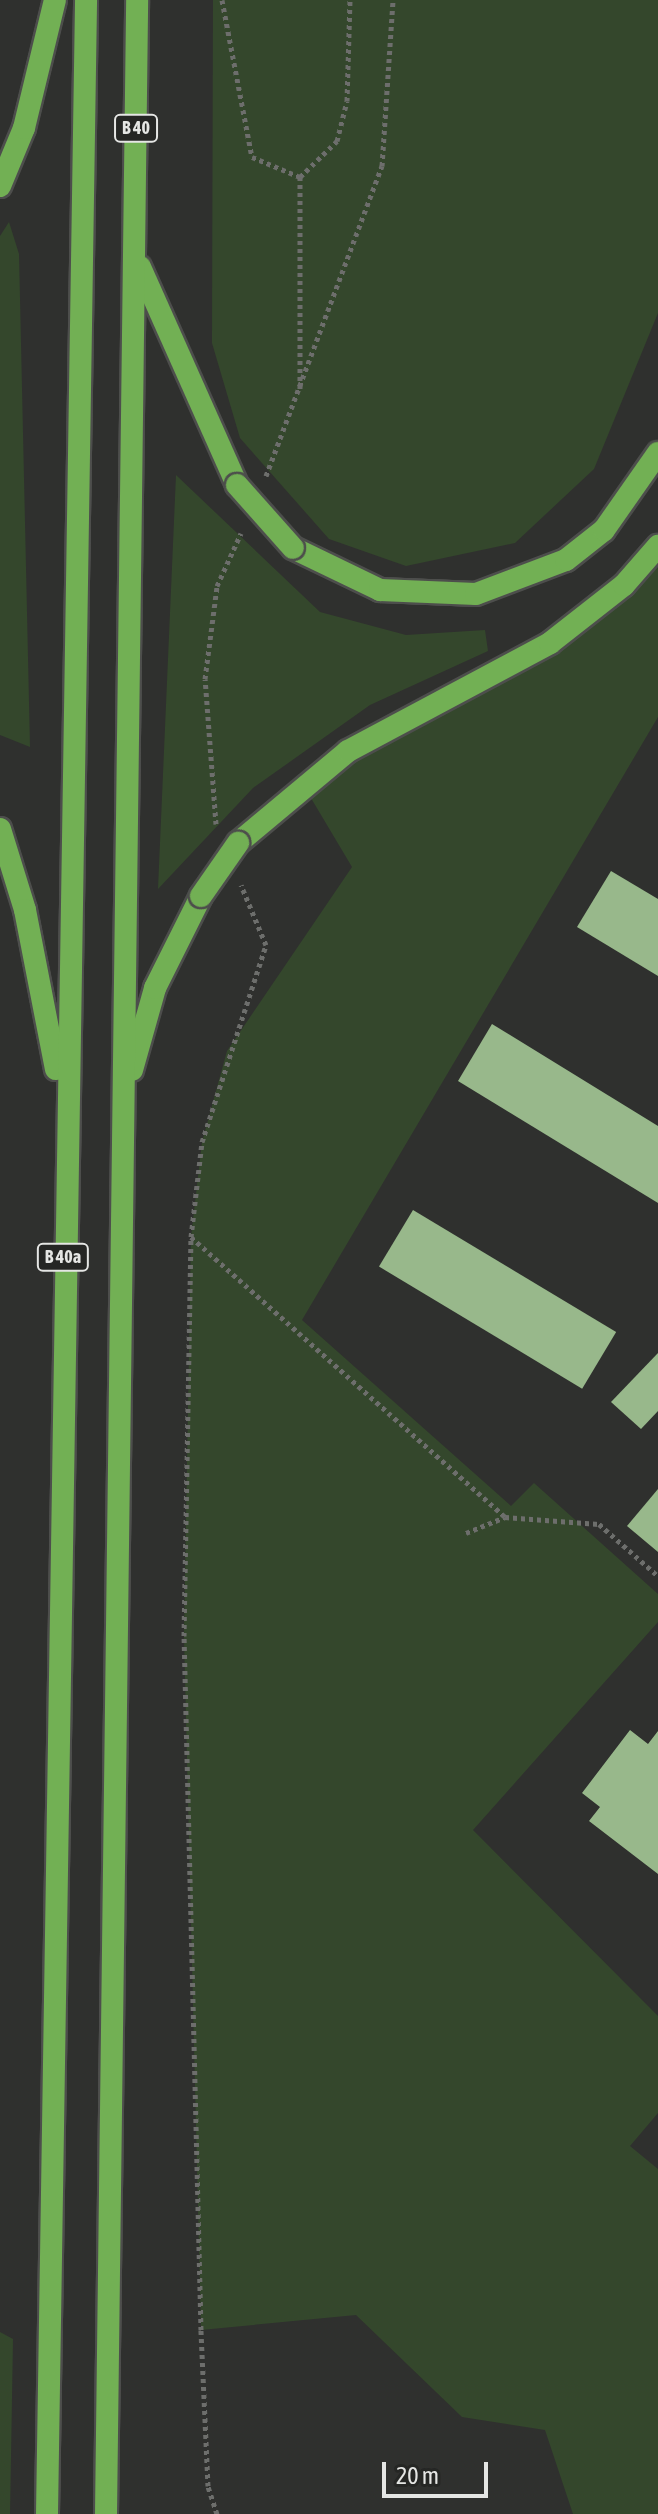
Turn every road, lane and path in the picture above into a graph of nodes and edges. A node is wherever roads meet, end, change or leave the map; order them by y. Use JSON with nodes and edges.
{"nodes":[{"id":1,"x":55,"y":0,"type":"edge"},
{"id":2,"x":86,"y":0,"type":"edge"},
{"id":3,"x":137,"y":0,"type":"edge"},
{"id":4,"x":222,"y":0,"type":"edge"},
{"id":5,"x":350,"y":0,"type":"edge"},
{"id":6,"x":393,"y":0,"type":"edge"},
{"id":7,"x":300,"y":177,"type":"junction"},
{"id":8,"x":0,"y":186,"type":"edge"},
{"id":9,"x":135,"y":257,"type":"junction"},
{"id":10,"x":300,"y":398,"type":"junction"},
{"id":11,"x":658,"y":453,"type":"edge"},
{"id":12,"x":262,"y":485,"type":"dead end"},
{"id":13,"x":243,"y":528,"type":"dead end"},
{"id":14,"x":658,"y":546,"type":"edge"},
{"id":15,"x":0,"y":829,"type":"edge"},
{"id":16,"x":230,"y":841,"type":"junction"},
{"id":17,"x":238,"y":878,"type":"dead end"},
{"id":18,"x":124,"y":1098,"type":"junction"},
{"id":19,"x":64,"y":1109,"type":"junction"},
{"id":20,"x":191,"y":1237,"type":"junction"},
{"id":21,"x":505,"y":1517,"type":"junction"},
{"id":22,"x":466,"y":1533,"type":"dead end"},
{"id":23,"x":658,"y":1576,"type":"edge"},
{"id":24,"x":47,"y":2514,"type":"edge"},
{"id":25,"x":106,"y":2514,"type":"edge"},
{"id":26,"x":217,"y":2514,"type":"edge"}],
"edges":[{"from":1,"to":8,"type":"highway"},
{"from":2,"to":19,"type":"highway","number":"B 40a"},
{"from":3,"to":9,"type":"highway","number":"B 40"},
{"from":4,"to":7,"type":"path"},
{"from":5,"to":7,"type":"path"},
{"from":6,"to":10,"type":"path"},
{"from":7,"to":10,"type":"path"},
{"from":9,"to":11,"type":"highway","bridge":true},
{"from":9,"to":18,"type":"highway"},
{"from":10,"to":12,"type":"path"},
{"from":13,"to":16,"type":"path"},
{"from":14,"to":16,"type":"highway"},
{"from":15,"to":19,"type":"highway"},
{"from":16,"to":18,"type":"highway","bridge":true},
{"from":17,"to":20,"type":"path"},
{"from":18,"to":25,"type":"highway"},
{"from":19,"to":24,"type":"highway","number":"B 40a"},
{"from":20,"to":21,"type":"path"},
{"from":20,"to":26,"type":"path"},
{"from":21,"to":22,"type":"path"},
{"from":21,"to":23,"type":"path"}]}
